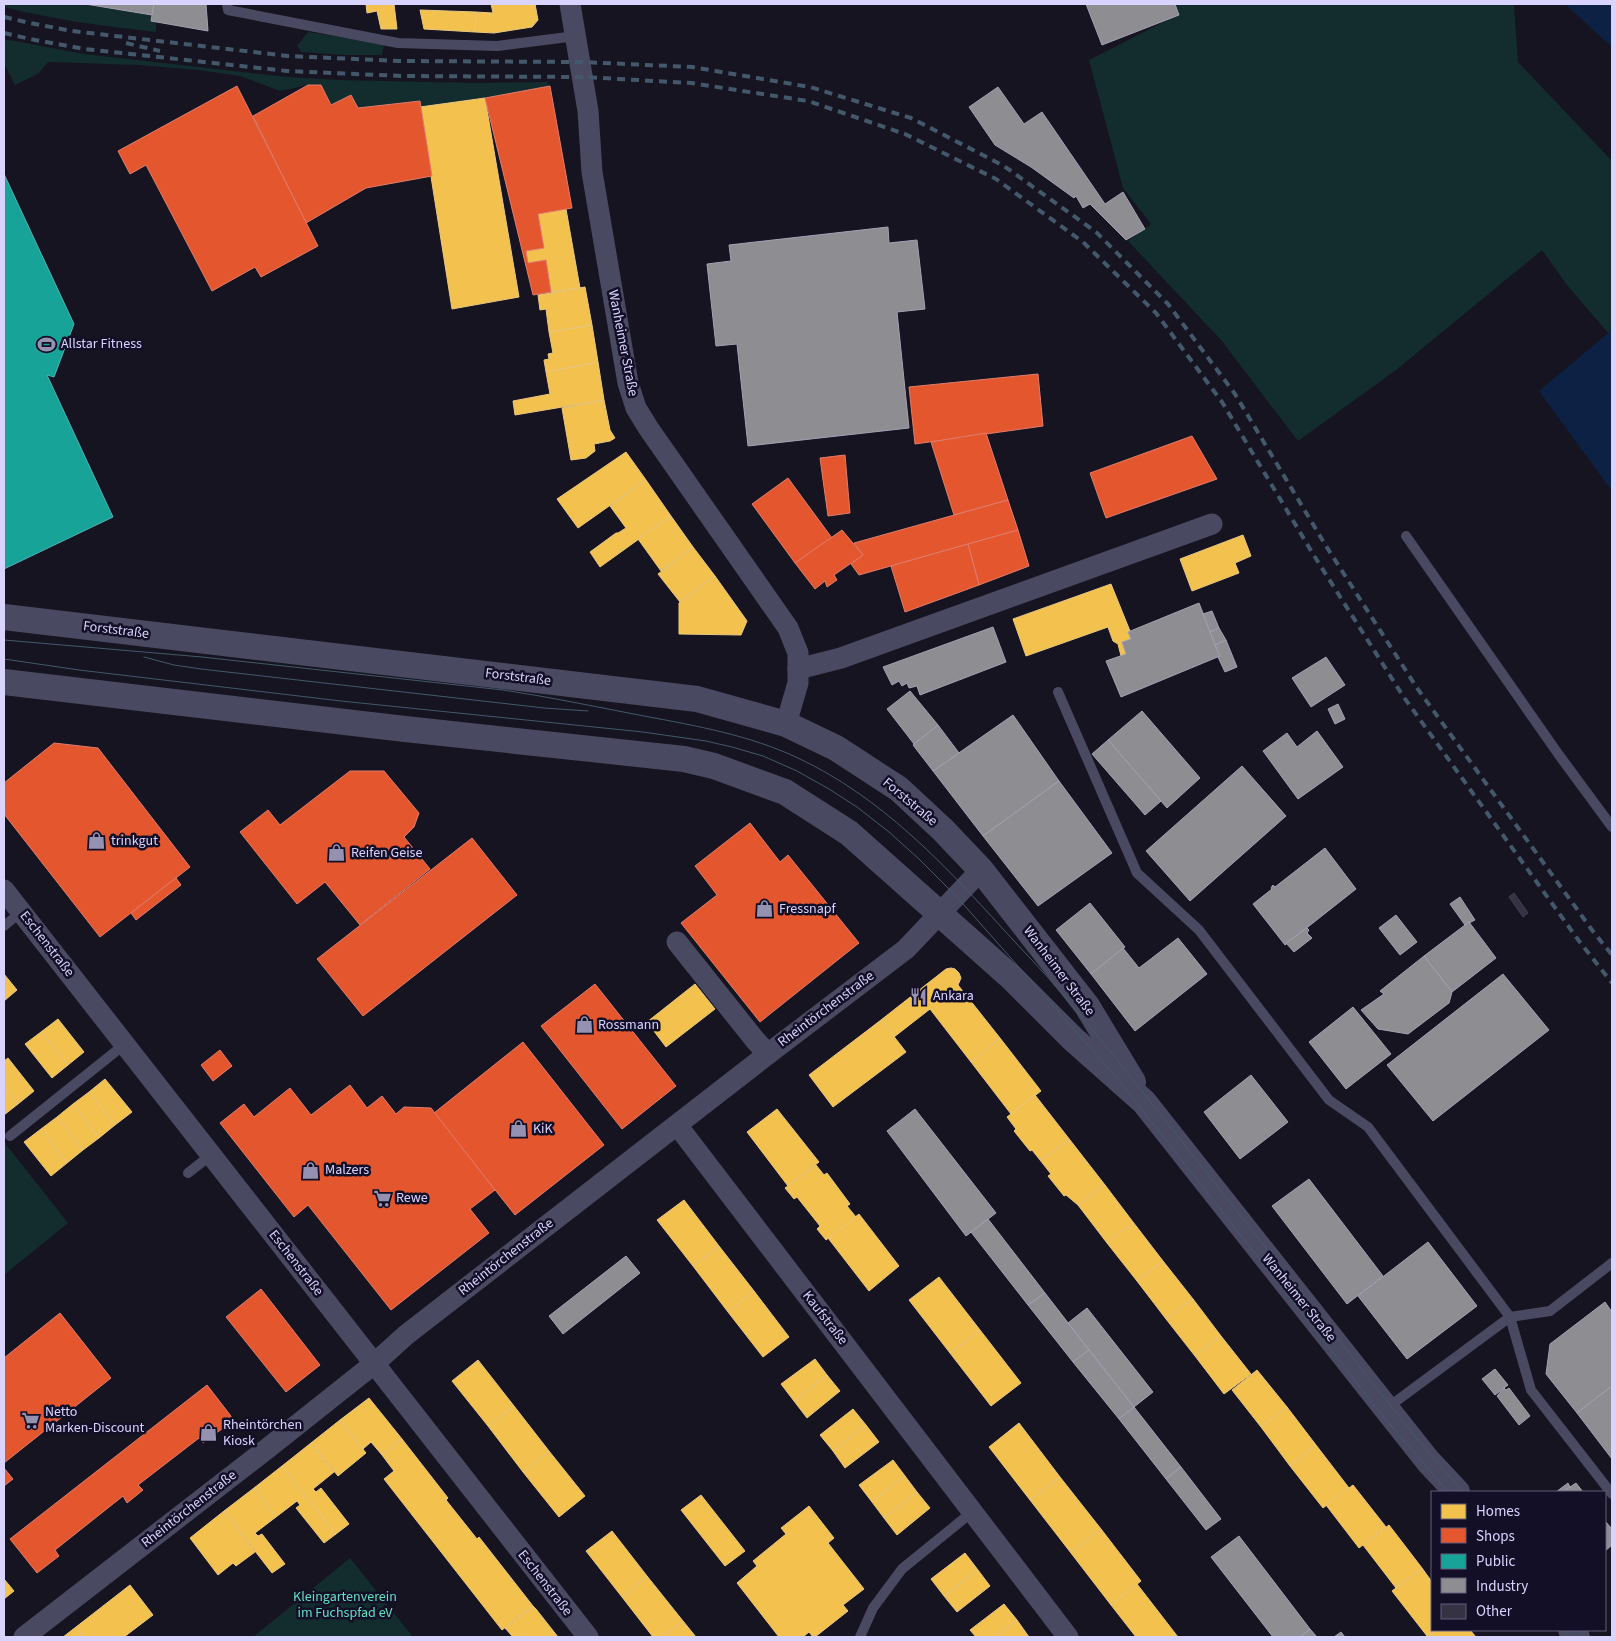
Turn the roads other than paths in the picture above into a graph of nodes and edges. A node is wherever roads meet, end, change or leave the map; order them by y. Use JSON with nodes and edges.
{"nodes":[{"id":1,"x":227,"y":4,"type":"edge"},
{"id":2,"x":570,"y":4,"type":"edge"},
{"id":3,"x":576,"y":36,"type":"junction"},
{"id":4,"x":1212,"y":524,"type":"dead end"},
{"id":5,"x":1406,"y":536,"type":"dead end"},
{"id":6,"x":4,"y":616,"type":"edge"},
{"id":7,"x":798,"y":669,"type":"junction"},
{"id":8,"x":4,"y":682,"type":"edge"},
{"id":9,"x":1058,"y":692,"type":"dead end"},
{"id":10,"x":786,"y":724,"type":"junction"},
{"id":11,"x":1612,"y":827,"type":"edge"},
{"id":12,"x":981,"y":870,"type":"junction"},
{"id":13,"x":4,"y":890,"type":"edge"},
{"id":14,"x":21,"y":912,"type":"junction"},
{"id":15,"x":940,"y":914,"type":"junction"},
{"id":16,"x":4,"y":926,"type":"edge"},
{"id":17,"x":678,"y":942,"type":"dead end"},
{"id":18,"x":125,"y":1044,"type":"junction"},
{"id":19,"x":768,"y":1054,"type":"junction"},
{"id":20,"x":1144,"y":1102,"type":"junction"},
{"id":21,"x":677,"y":1125,"type":"junction"},
{"id":22,"x":10,"y":1136,"type":"dead end"},
{"id":23,"x":211,"y":1155,"type":"junction"},
{"id":24,"x":188,"y":1173,"type":"dead end"},
{"id":25,"x":1612,"y":1263,"type":"edge"},
{"id":26,"x":1510,"y":1317,"type":"junction"},
{"id":27,"x":375,"y":1363,"type":"junction"},
{"id":28,"x":1386,"y":1408,"type":"junction"},
{"id":29,"x":1456,"y":1491,"type":"edge"},
{"id":30,"x":1612,"y":1494,"type":"edge"},
{"id":31,"x":972,"y":1512,"type":"junction"},
{"id":32,"x":24,"y":1637,"type":"edge"},
{"id":33,"x":588,"y":1637,"type":"edge"},
{"id":34,"x":860,"y":1637,"type":"edge"},
{"id":35,"x":1068,"y":1637,"type":"edge"}],
"edges":[{"from":1,"to":3,"type":"lane"},
{"from":2,"to":3,"type":"street","name":"Wanheimer Straße"},
{"from":3,"to":7,"type":"street","name":"Wanheimer Straße"},
{"from":4,"to":7,"type":"street"},
{"from":5,"to":11,"type":"lane"},
{"from":6,"to":10,"type":"street","name":"Forststraße"},
{"from":7,"to":10,"type":"street","name":"Wanheimer Straße"},
{"from":8,"to":15,"type":"street"},
{"from":9,"to":26,"type":"lane"},
{"from":10,"to":12,"type":"street","name":"Forststraße"},
{"from":12,"to":15,"type":"street","name":"Rheintörchenstraße"},
{"from":12,"to":20,"type":"street","name":"Wanheimer Straße"},
{"from":13,"to":14,"type":"street","name":"Eschenstraße"},
{"from":14,"to":16,"type":"lane"},
{"from":14,"to":18,"type":"street","name":"Eschenstraße"},
{"from":15,"to":19,"type":"street","name":"Rheintörchenstraße"},
{"from":15,"to":20,"type":"street","name":"Wanheimer Straße"},
{"from":17,"to":19,"type":"street"},
{"from":18,"to":22,"type":"lane"},
{"from":18,"to":23,"type":"street","name":"Eschenstraße"},
{"from":19,"to":21,"type":"street","name":"Rheintörchenstraße"},
{"from":20,"to":28,"type":"street","name":"Wanheimer Straße"},
{"from":21,"to":27,"type":"street","name":"Rheintörchenstraße"},
{"from":21,"to":31,"type":"street","name":"Kaufstraße"},
{"from":23,"to":24,"type":"lane"},
{"from":23,"to":27,"type":"street","name":"Eschenstraße"},
{"from":25,"to":26,"type":"lane"},
{"from":26,"to":28,"type":"lane"},
{"from":26,"to":30,"type":"lane"},
{"from":27,"to":32,"type":"street","name":"Rheintörchenstraße"},
{"from":27,"to":33,"type":"street","name":"Eschenstraße"},
{"from":28,"to":29,"type":"street","name":"Wanheimer Straße"},
{"from":31,"to":34,"type":"lane"},
{"from":31,"to":35,"type":"street","name":"Kaufstraße"}]}
